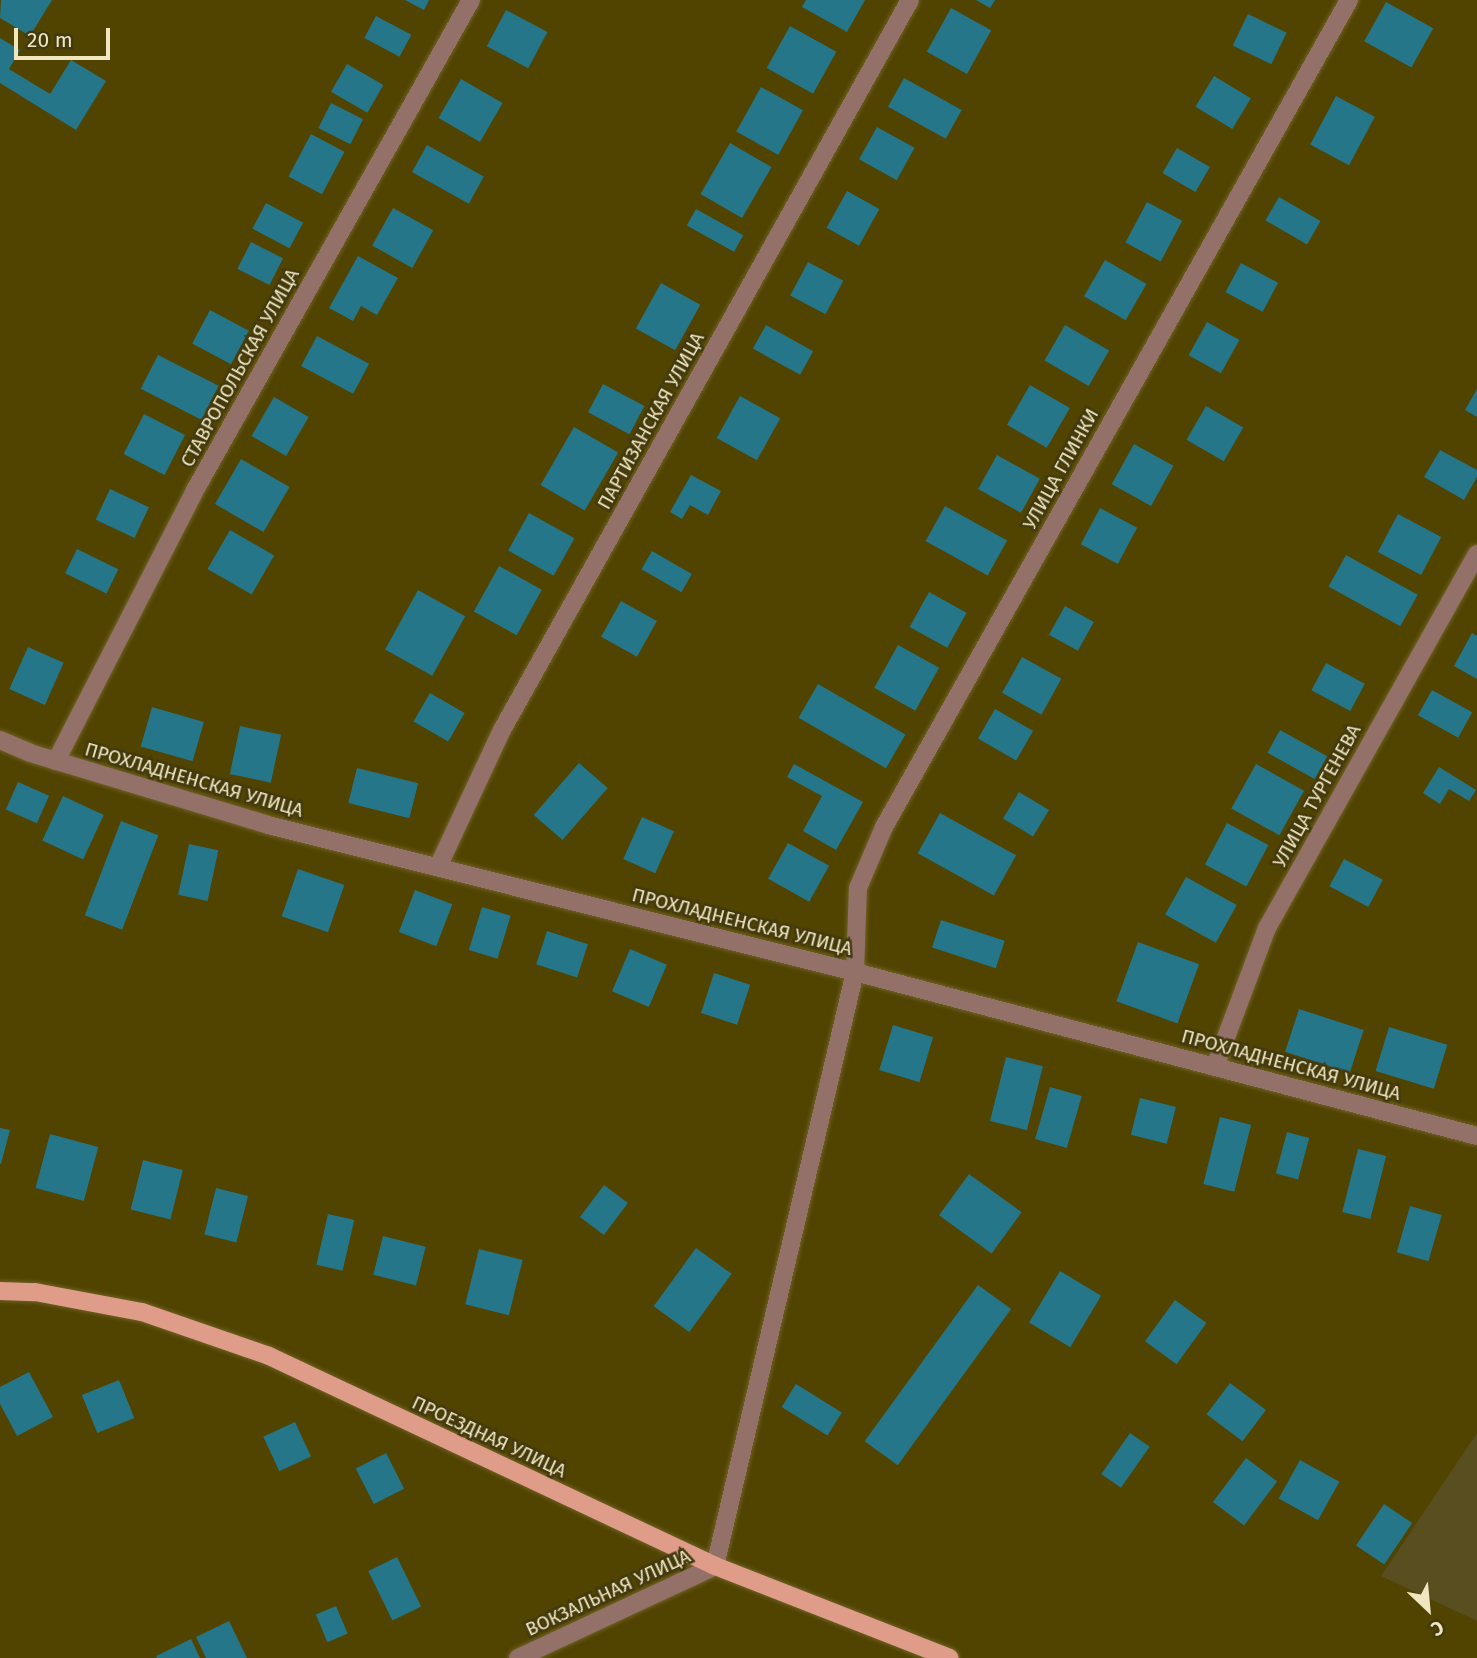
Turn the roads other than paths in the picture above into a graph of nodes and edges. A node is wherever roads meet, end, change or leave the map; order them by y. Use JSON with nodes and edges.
{"nodes":[{"id":1,"x":471,"y":0,"type":"edge"},
{"id":2,"x":910,"y":0,"type":"edge"},
{"id":3,"x":1349,"y":0,"type":"edge"},
{"id":4,"x":1477,"y":554,"type":"edge"},
{"id":5,"x":0,"y":740,"type":"edge"},
{"id":6,"x":56,"y":761,"type":"junction"},
{"id":7,"x":438,"y":867,"type":"junction"},
{"id":8,"x":855,"y":972,"type":"junction"},
{"id":9,"x":1214,"y":1067,"type":"junction"},
{"id":10,"x":1477,"y":1136,"type":"edge"},
{"id":11,"x":0,"y":1292,"type":"edge"},
{"id":12,"x":715,"y":1566,"type":"junction"},
{"id":13,"x":519,"y":1658,"type":"edge"},
{"id":14,"x":950,"y":1658,"type":"edge"}],
"edges":[{"from":1,"to":6,"type":"street","name":"СТАВРОПОЛЬСКАЯ УЛИЦА"},
{"from":2,"to":7,"type":"street","name":"ПАРТИЗАНСКАЯ УЛИЦА"},
{"from":3,"to":8,"type":"street","name":"УЛИЦА ГЛИНКИ"},
{"from":4,"to":9,"type":"street","name":"УЛИЦА ТУРГЕНЕВА"},
{"from":5,"to":6,"type":"street","name":"ПРОХЛАДНЕНСКАЯ УЛИЦА"},
{"from":6,"to":7,"type":"street","name":"ПРОХЛАДНЕНСКАЯ УЛИЦА"},
{"from":7,"to":8,"type":"street","name":"ПРОХЛАДНЕНСКАЯ УЛИЦА"},
{"from":8,"to":9,"type":"street","name":"ПРОХЛАДНЕНСКАЯ УЛИЦА"},
{"from":8,"to":12,"type":"street","name":"УЛИЦА ГЛИНКИ"},
{"from":9,"to":10,"type":"street","name":"ПРОХЛАДНЕНСКАЯ УЛИЦА"},
{"from":11,"to":12,"type":"main road","name":"ПРОЕЗДНАЯ УЛИЦА"},
{"from":12,"to":13,"type":"street","name":"ВОКЗАЛЬНАЯ УЛИЦА"},
{"from":12,"to":14,"type":"main road","name":"ПРОЕЗДНАЯ УЛИЦА"}]}
